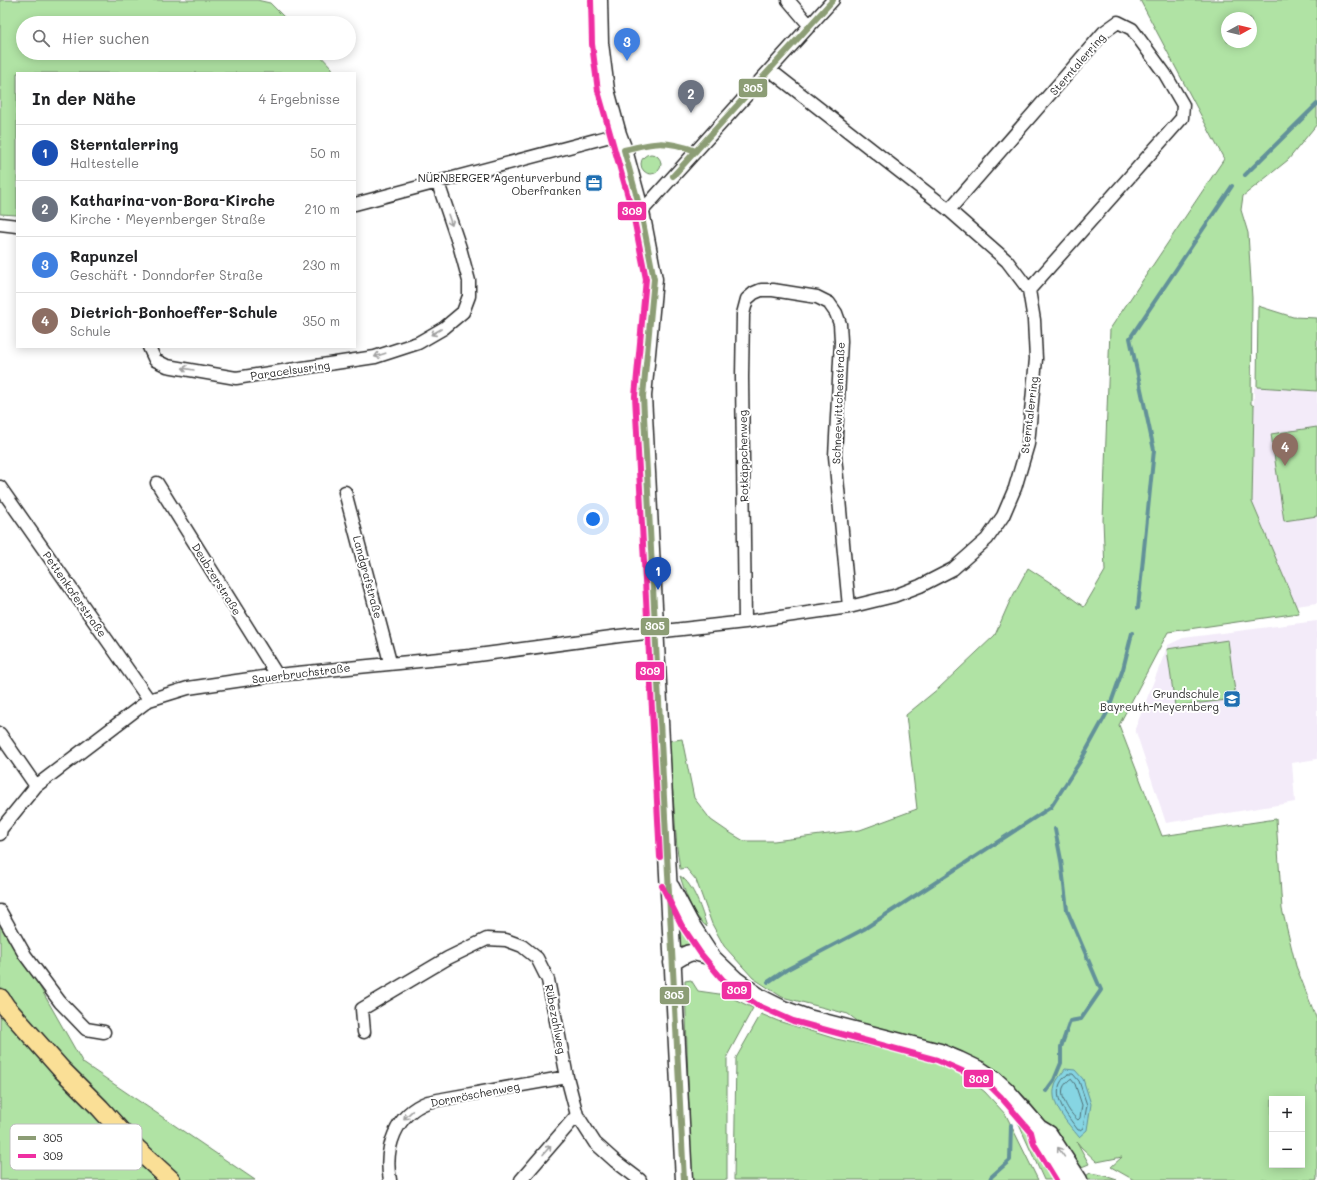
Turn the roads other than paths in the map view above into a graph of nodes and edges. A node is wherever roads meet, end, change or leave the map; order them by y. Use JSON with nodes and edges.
{"nodes":[{"id":1,"x":599,"y":0,"type":"edge"},
{"id":2,"x":788,"y":0,"type":"edge"},
{"id":3,"x":833,"y":0,"type":"edge"},
{"id":4,"x":810,"y":26,"type":"junction"},
{"id":5,"x":770,"y":70,"type":"junction"},
{"id":6,"x":618,"y":134,"type":"junction"},
{"id":7,"x":438,"y":183,"type":"junction"},
{"id":8,"x":356,"y":204,"type":"edge"},
{"id":9,"x":949,"y":210,"type":"junction"},
{"id":10,"x":641,"y":212,"type":"junction"},
{"id":11,"x":0,"y":224,"type":"edge"},
{"id":12,"x":16,"y":226,"type":"edge"},
{"id":13,"x":1029,"y":290,"type":"junction"},
{"id":14,"x":754,"y":293,"type":"joint"},
{"id":15,"x":149,"y":348,"type":"edge"},
{"id":16,"x":157,"y":483,"type":"dead end"},
{"id":17,"x":0,"y":487,"type":"edge"},
{"id":18,"x":345,"y":492,"type":"dead end"},
{"id":19,"x":849,"y":607,"type":"junction"},
{"id":20,"x":746,"y":622,"type":"junction"},
{"id":21,"x":656,"y":632,"type":"junction"},
{"id":22,"x":390,"y":662,"type":"junction"},
{"id":23,"x":277,"y":674,"type":"junction"},
{"id":24,"x":149,"y":700,"type":"junction"},
{"id":25,"x":0,"y":734,"type":"edge"},
{"id":26,"x":36,"y":786,"type":"junction"},
{"id":27,"x":0,"y":834,"type":"edge"},
{"id":28,"x":669,"y":882,"type":"junction"},
{"id":29,"x":0,"y":911,"type":"edge"},
{"id":30,"x":713,"y":958,"type":"junction"},
{"id":31,"x":672,"y":963,"type":"junction"},
{"id":32,"x":0,"y":998,"type":"edge"},
{"id":33,"x":104,"y":1032,"type":"dead end"},
{"id":34,"x":364,"y":1032,"type":"dead end"},
{"id":35,"x":567,"y":1077,"type":"junction"},
{"id":36,"x":577,"y":1115,"type":"junction"},
{"id":37,"x":114,"y":1124,"type":"edge"},
{"id":38,"x":1039,"y":1128,"type":"junction"},
{"id":39,"x":142,"y":1153,"type":"edge"},
{"id":40,"x":171,"y":1180,"type":"edge"},
{"id":41,"x":390,"y":1180,"type":"edge"},
{"id":42,"x":521,"y":1180,"type":"edge"},
{"id":43,"x":640,"y":1180,"type":"edge"},
{"id":44,"x":684,"y":1180,"type":"edge"},
{"id":45,"x":1064,"y":1180,"type":"edge"},
{"id":46,"x":1079,"y":1180,"type":"edge"}],
"edges":[{"from":1,"to":6,"type":"street"},
{"from":2,"to":4,"type":"street"},
{"from":3,"to":4,"type":"street"},
{"from":4,"to":5,"type":"street"},
{"from":5,"to":9,"type":"street","name":"Sterntalerring"},
{"from":5,"to":10,"type":"street"},
{"from":6,"to":7,"type":"street"},
{"from":6,"to":10,"type":"street"},
{"from":7,"to":8,"type":"street"},
{"from":7,"to":15,"type":"street","name":"Paracelsusring","one_way":true},
{"from":9,"to":13,"type":"street","name":"Sterntalerring"},
{"from":9,"to":13,"type":"street","name":"Sterntalerring"},
{"from":10,"to":21,"type":"street"},
{"from":11,"to":12,"type":"street"},
{"from":13,"to":19,"type":"street","name":"Sterntalerring"},
{"from":14,"to":19,"type":"street","name":"Schneewittchenstraße"},
{"from":14,"to":20,"type":"street","name":"Rotkäppchenweg"},
{"from":16,"to":23,"type":"street","name":"Deubzerstraße"},
{"from":17,"to":24,"type":"street","name":"Pettenkoferstraße"},
{"from":18,"to":22,"type":"street","name":"Landgrafstraße"},
{"from":19,"to":20,"type":"street","name":"Sterntalerring"},
{"from":20,"to":21,"type":"street","name":"Sterntalerring"},
{"from":21,"to":22,"type":"street","name":"Sauerbruchstraße"},
{"from":21,"to":28,"type":"street"},
{"from":22,"to":23,"type":"street","name":"Sauerbruchstraße"},
{"from":23,"to":24,"type":"street","name":"Sauerbruchstraße"},
{"from":24,"to":26,"type":"street","name":"Sauerbruchstraße"},
{"from":25,"to":26,"type":"street"},
{"from":26,"to":27,"type":"street","name":"Sauerbruchstraße"},
{"from":28,"to":30,"type":"street"},
{"from":28,"to":31,"type":"street"},
{"from":29,"to":33,"type":"street"},
{"from":30,"to":31,"type":"street"},
{"from":30,"to":38,"type":"street"},
{"from":31,"to":44,"type":"street"},
{"from":32,"to":37,"type":"main road"},
{"from":34,"to":35,"type":"street","name":"Rübezahlweg"},
{"from":35,"to":36,"type":"street","name":"Rübezahlweg"},
{"from":35,"to":41,"type":"street","name":"Dornröschenweg","one_way":true},
{"from":42,"to":36,"type":"street","one_way":true},
{"from":36,"to":43,"type":"street","name":"Rübezahlweg"},
{"from":38,"to":45,"type":"street"},
{"from":46,"to":38,"type":"street","one_way":true},
{"from":39,"to":40,"type":"main road"}]}
